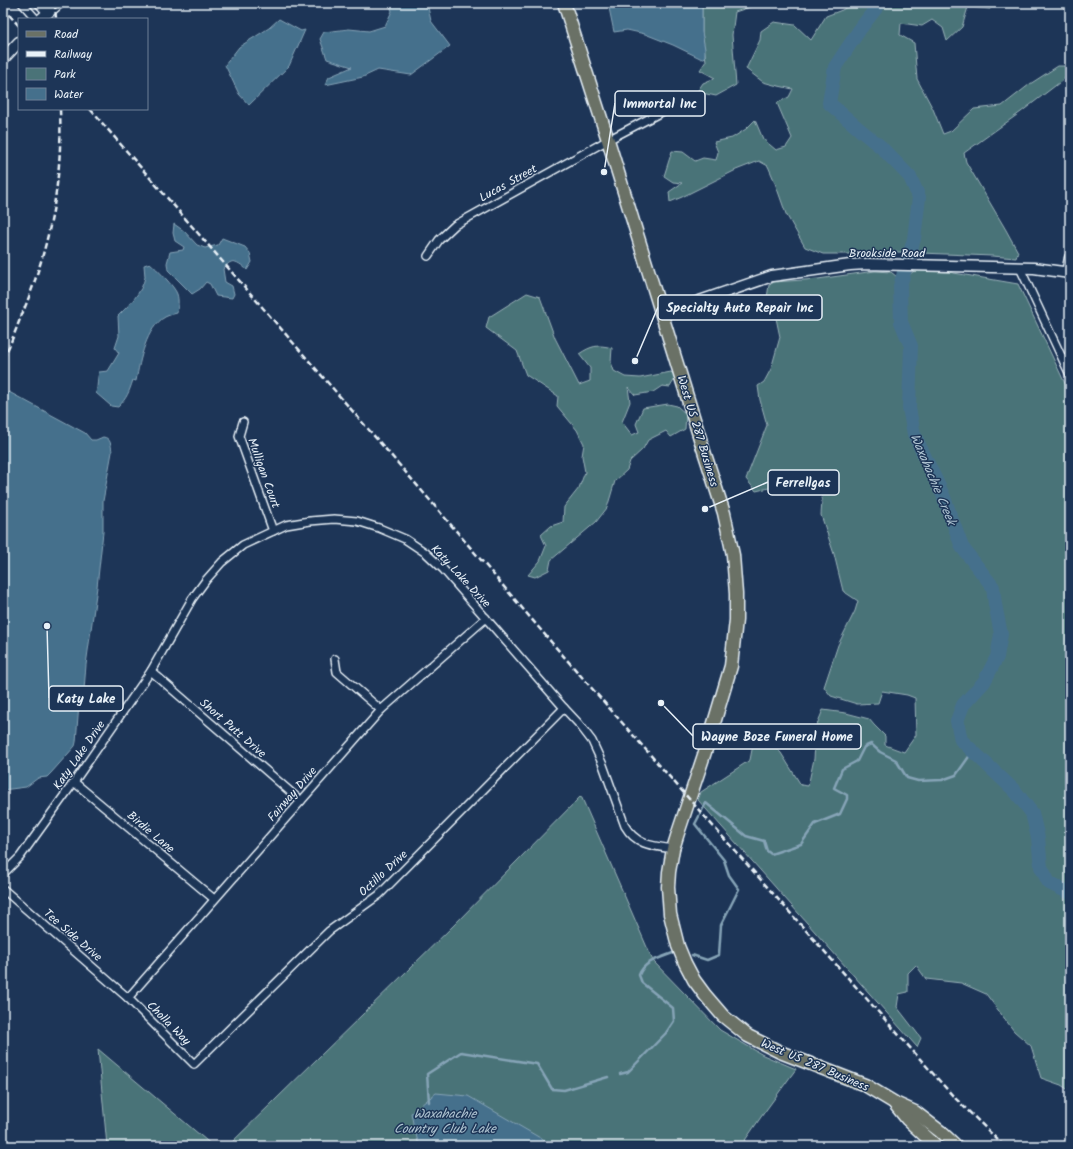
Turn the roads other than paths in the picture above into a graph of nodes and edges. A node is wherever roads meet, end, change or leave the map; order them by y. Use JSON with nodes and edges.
{"nodes":[{"id":1,"x":22,"y":3,"type":"edge"},
{"id":2,"x":38,"y":3,"type":"edge"},
{"id":3,"x":59,"y":3,"type":"edge"},
{"id":4,"x":564,"y":3,"type":"edge"},
{"id":5,"x":44,"y":16,"type":"edge"},
{"id":6,"x":35,"y":18,"type":"edge"},
{"id":7,"x":18,"y":43,"type":"edge"},
{"id":8,"x":3,"y":59,"type":"edge"},
{"id":9,"x":698,"y":102,"type":"dead end"},
{"id":10,"x":608,"y":140,"type":"junction"},
{"id":11,"x":428,"y":256,"type":"dead end"},
{"id":12,"x":1070,"y":258,"type":"edge"},
{"id":13,"x":1020,"y":268,"type":"junction"},
{"id":14,"x":1068,"y":273,"type":"edge"},
{"id":15,"x":662,"y":314,"type":"junction"},
{"id":16,"x":1070,"y":375,"type":"edge"},
{"id":17,"x":243,"y":422,"type":"dead end"},
{"id":18,"x":273,"y":531,"type":"junction"},
{"id":19,"x":486,"y":618,"type":"junction"},
{"id":20,"x":335,"y":660,"type":"dead end"},
{"id":21,"x":151,"y":671,"type":"junction"},
{"id":22,"x":564,"y":708,"type":"junction"},
{"id":23,"x":381,"y":710,"type":"junction"},
{"id":24,"x":74,"y":782,"type":"junction"},
{"id":25,"x":301,"y":801,"type":"junction"},
{"id":26,"x":673,"y":849,"type":"junction"},
{"id":27,"x":3,"y":874,"type":"edge"},
{"id":28,"x":3,"y":889,"type":"edge"},
{"id":29,"x":214,"y":899,"type":"junction"},
{"id":30,"x":128,"y":998,"type":"junction"},
{"id":31,"x":194,"y":1064,"type":"joint"},
{"id":32,"x":894,"y":1103,"type":"junction"},
{"id":33,"x":936,"y":1146,"type":"edge"},
{"id":34,"x":956,"y":1146,"type":"edge"}],
"edges":[{"from":1,"to":6,"type":"street"},
{"from":2,"to":5,"type":"street"},
{"from":3,"to":5,"type":"main road"},
{"from":4,"to":10,"type":"main road","name":"West US 287 Business"},
{"from":7,"to":8,"type":"main road"},
{"from":9,"to":10,"type":"street","name":"Lucas Street"},
{"from":10,"to":11,"type":"street","name":"Lucas Street"},
{"from":10,"to":15,"type":"main road","name":"West US 287 Business"},
{"from":12,"to":14,"type":"main road"},
{"from":13,"to":14,"type":"main road","name":"Brookside Road"},
{"from":13,"to":15,"type":"main road","name":"Brookside Road"},
{"from":13,"to":16,"type":"street"},
{"from":15,"to":26,"type":"main road","name":"West US 287 Business"},
{"from":17,"to":18,"type":"street","name":"Mulligan Court"},
{"from":18,"to":19,"type":"street","name":"Katy Lake Drive"},
{"from":18,"to":21,"type":"street","name":"Katy Lake Drive"},
{"from":19,"to":22,"type":"street","name":"Katy Lake Drive"},
{"from":19,"to":23,"type":"street","name":"Fairway Drive"},
{"from":20,"to":23,"type":"street"},
{"from":21,"to":24,"type":"street","name":"Katy Lake Drive"},
{"from":21,"to":25,"type":"street","name":"Short Putt Drive"},
{"from":22,"to":26,"type":"street","name":"Katy Lake Drive"},
{"from":22,"to":31,"type":"street","name":"Octillo Drive"},
{"from":23,"to":25,"type":"street","name":"Fairway Drive"},
{"from":24,"to":27,"type":"street","name":"Katy Lake Drive"},
{"from":24,"to":29,"type":"street","name":"Birdie Lane"},
{"from":25,"to":29,"type":"street","name":"Fairway Drive"},
{"from":26,"to":32,"type":"main road","name":"West US 287 Business"},
{"from":28,"to":30,"type":"street","name":"Tee Side Drive"},
{"from":29,"to":30,"type":"street","name":"Fairway Drive"},
{"from":30,"to":31,"type":"street","name":"Cholla Way"},
{"from":32,"to":33,"type":"main road","name":"West US 287 Business"},
{"from":32,"to":34,"type":"main road","name":"West US 287 Business"}]}
